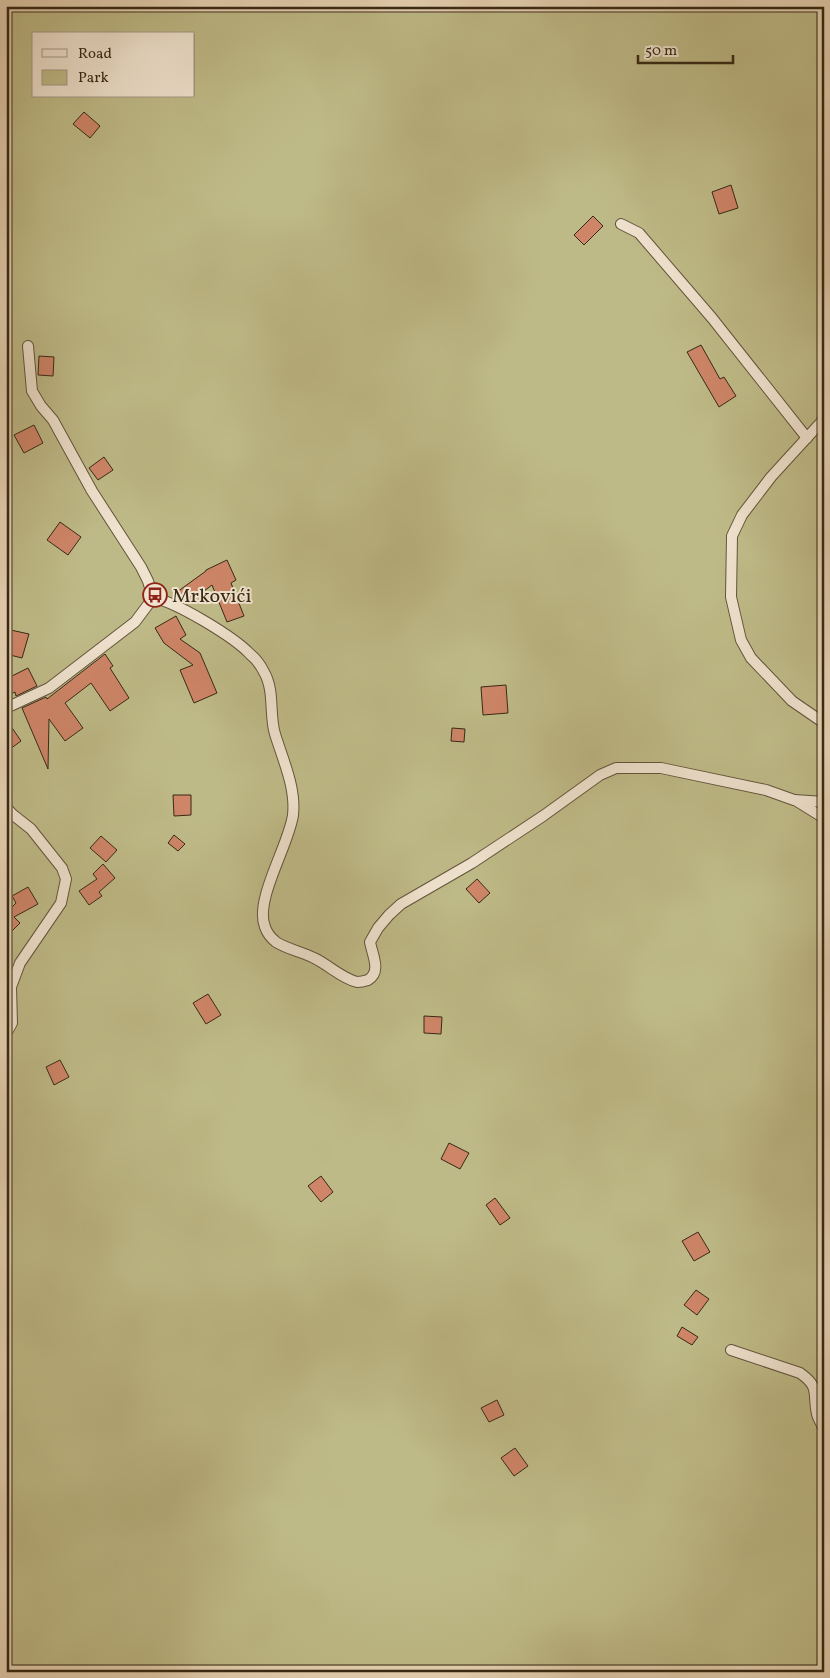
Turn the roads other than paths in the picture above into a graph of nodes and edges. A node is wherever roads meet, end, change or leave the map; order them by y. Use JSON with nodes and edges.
{"nodes":[{"id":1,"x":621,"y":224,"type":"dead end"},
{"id":2,"x":28,"y":346,"type":"dead end"},
{"id":3,"x":824,"y":419,"type":"edge"},
{"id":4,"x":807,"y":438,"type":"junction"},
{"id":5,"x":153,"y":598,"type":"junction"},
{"id":6,"x":6,"y":708,"type":"edge"},
{"id":7,"x":824,"y":723,"type":"edge"},
{"id":8,"x":794,"y":800,"type":"junction"},
{"id":9,"x":824,"y":802,"type":"edge"},
{"id":10,"x":6,"y":807,"type":"edge"},
{"id":11,"x":824,"y":818,"type":"edge"},
{"id":12,"x":6,"y":1034,"type":"edge"},
{"id":13,"x":732,"y":1350,"type":"dead end"},
{"id":14,"x":824,"y":1429,"type":"edge"}],
"edges":[{"from":1,"to":4,"type":"street"},
{"from":2,"to":5,"type":"street"},
{"from":3,"to":4,"type":"street"},
{"from":4,"to":7,"type":"street"},
{"from":5,"to":6,"type":"street"},
{"from":5,"to":8,"type":"street"},
{"from":8,"to":9,"type":"street"},
{"from":8,"to":11,"type":"street"},
{"from":10,"to":12,"type":"street"},
{"from":13,"to":14,"type":"street"}]}
